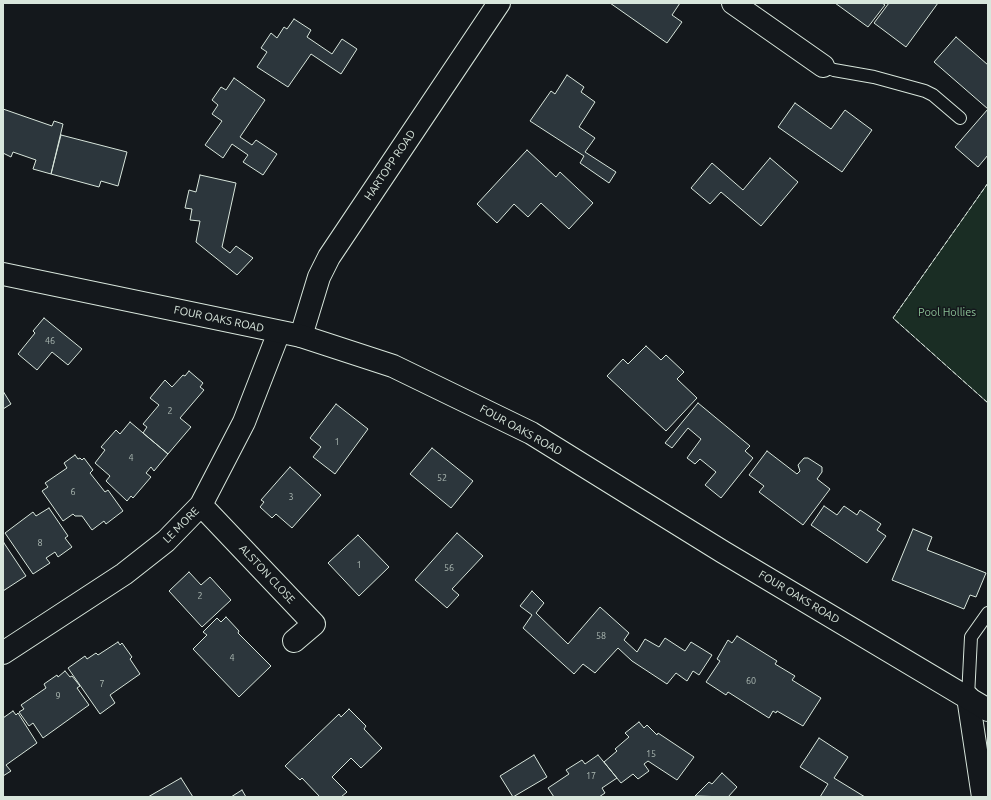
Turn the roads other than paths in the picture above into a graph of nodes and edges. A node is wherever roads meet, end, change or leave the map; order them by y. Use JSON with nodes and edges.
{"nodes":[{"id":1,"x":499,"y":3,"type":"edge"},
{"id":2,"x":733,"y":3,"type":"edge"},
{"id":3,"x":822,"y":66,"type":"joint"},
{"id":4,"x":960,"y":118,"type":"dead end"},
{"id":5,"x":3,"y":274,"type":"edge"},
{"id":6,"x":279,"y":332,"type":"junction"},
{"id":7,"x":301,"y":336,"type":"junction"},
{"id":8,"x":201,"y":505,"type":"junction"},
{"id":9,"x":988,"y":613,"type":"edge"},
{"id":10,"x":294,"y":641,"type":"dead end"},
{"id":11,"x":3,"y":653,"type":"edge"},
{"id":12,"x":968,"y":697,"type":"junction"},
{"id":13,"x":988,"y":710,"type":"edge"},
{"id":14,"x":983,"y":797,"type":"edge"}],
"edges":[{"from":1,"to":7,"type":"street","name":"HARTOPP ROAD"},
{"from":2,"to":3,"type":"street"},
{"from":3,"to":4,"type":"lane"},
{"from":5,"to":6,"type":"street","name":"FOUR OAKS ROAD"},
{"from":6,"to":7,"type":"street","name":"FOUR OAKS ROAD"},
{"from":6,"to":8,"type":"street","name":"LE MORE"},
{"from":7,"to":12,"type":"street","name":"FOUR OAKS ROAD"},
{"from":8,"to":10,"type":"street","name":"ALSTON CLOSE"},
{"from":8,"to":11,"type":"street","name":"LE MORE"},
{"from":9,"to":12,"type":"lane"},
{"from":12,"to":13,"type":"street","name":"FOUR OAKS ROAD"},
{"from":12,"to":14,"type":"street"}]}
